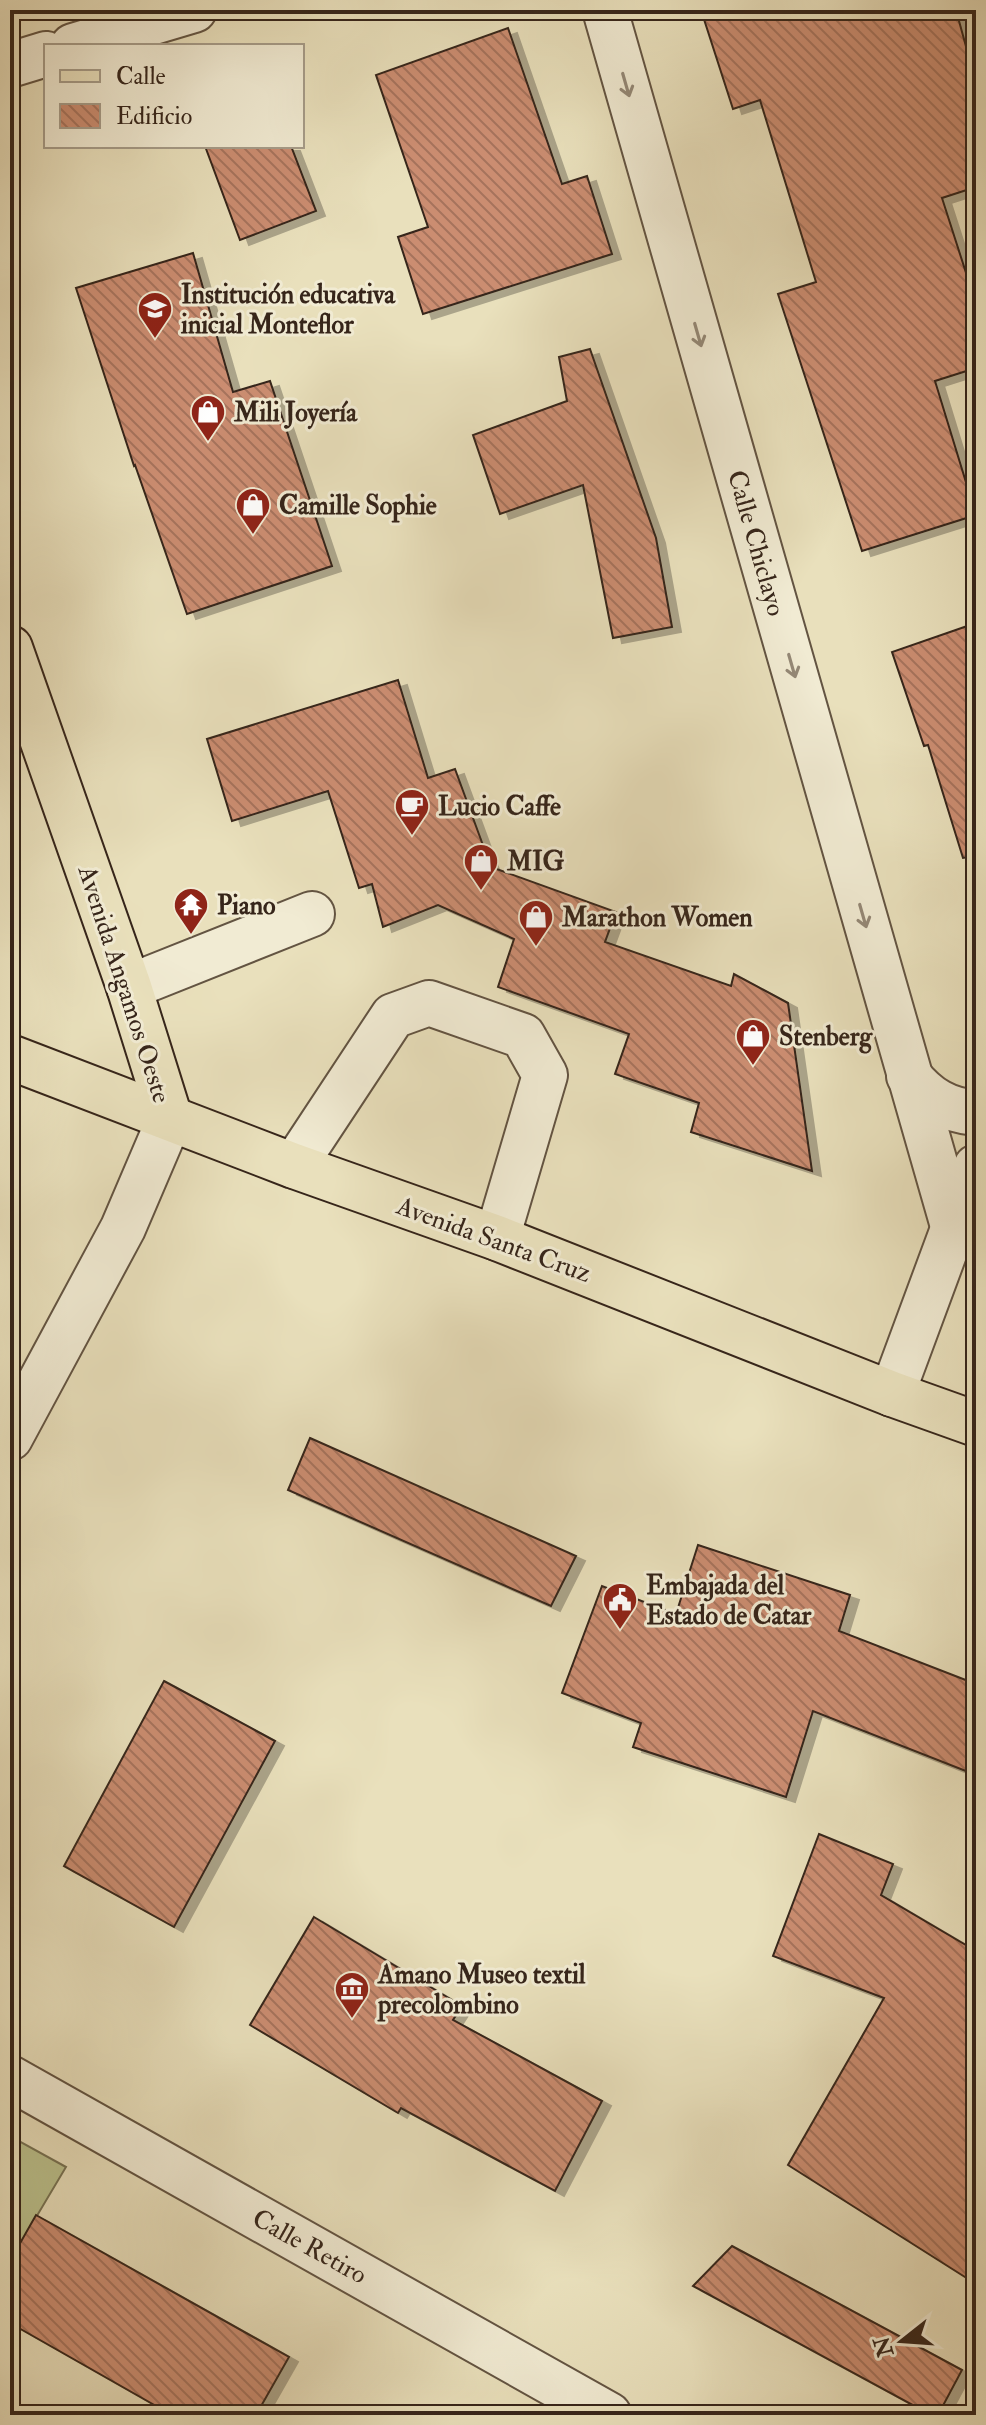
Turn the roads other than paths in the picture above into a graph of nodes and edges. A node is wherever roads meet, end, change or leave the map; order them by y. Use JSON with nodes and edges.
{"nodes":[{"id":1,"x":194,"y":10,"type":"edge"},
{"id":2,"x":605,"y":10,"type":"edge"},
{"id":3,"x":80,"y":44,"type":"edge"},
{"id":4,"x":44,"y":55,"type":"edge"},
{"id":5,"x":10,"y":65,"type":"edge"},
{"id":6,"x":10,"y":648,"type":"edge"},
{"id":7,"x":312,"y":914,"type":"dead end"},
{"id":8,"x":129,"y":987,"type":"junction"},
{"id":9,"x":10,"y":1057,"type":"edge"},
{"id":10,"x":909,"y":1076,"type":"junction"},
{"id":11,"x":976,"y":1113,"type":"edge"},
{"id":12,"x":170,"y":1118,"type":"junction"},
{"id":13,"x":294,"y":1166,"type":"junction"},
{"id":14,"x":976,"y":1167,"type":"edge"},
{"id":15,"x":953,"y":1226,"type":"junction"},
{"id":16,"x":497,"y":1238,"type":"junction"},
{"id":17,"x":892,"y":1394,"type":"junction"},
{"id":18,"x":976,"y":1424,"type":"edge"},
{"id":19,"x":10,"y":1438,"type":"edge"},
{"id":20,"x":10,"y":2078,"type":"edge"},
{"id":21,"x":609,"y":2415,"type":"edge"}],
"edges":[{"from":1,"to":3,"type":"street"},
{"from":2,"to":10,"type":"street","name":"Calle Chiclayo","one_way":true},
{"from":4,"to":5,"type":"street"},
{"from":6,"to":8,"type":"main road","name":"Avenida Angamos Oeste"},
{"from":7,"to":8,"type":"street"},
{"from":8,"to":12,"type":"main road","name":"Avenida Angamos Oeste"},
{"from":9,"to":12,"type":"main road","name":"Avenida Santa Cruz"},
{"from":10,"to":11,"type":"street","name":"Calle Chiclayo"},
{"from":10,"to":15,"type":"street","name":"Calle Chiclayo"},
{"from":12,"to":13,"type":"main road","name":"Avenida Santa Cruz"},
{"from":12,"to":19,"type":"street","name":"Avenida Angamos Oeste"},
{"from":13,"to":16,"type":"main road","name":"Avenida Santa Cruz"},
{"from":13,"to":16,"type":"street"},
{"from":14,"to":15,"type":"street"},
{"from":15,"to":17,"type":"street"},
{"from":16,"to":17,"type":"main road","name":"Avenida Santa Cruz"},
{"from":17,"to":18,"type":"main road","name":"Avenida Santa Cruz"},
{"from":20,"to":21,"type":"street","name":"Calle Retiro"}]}
